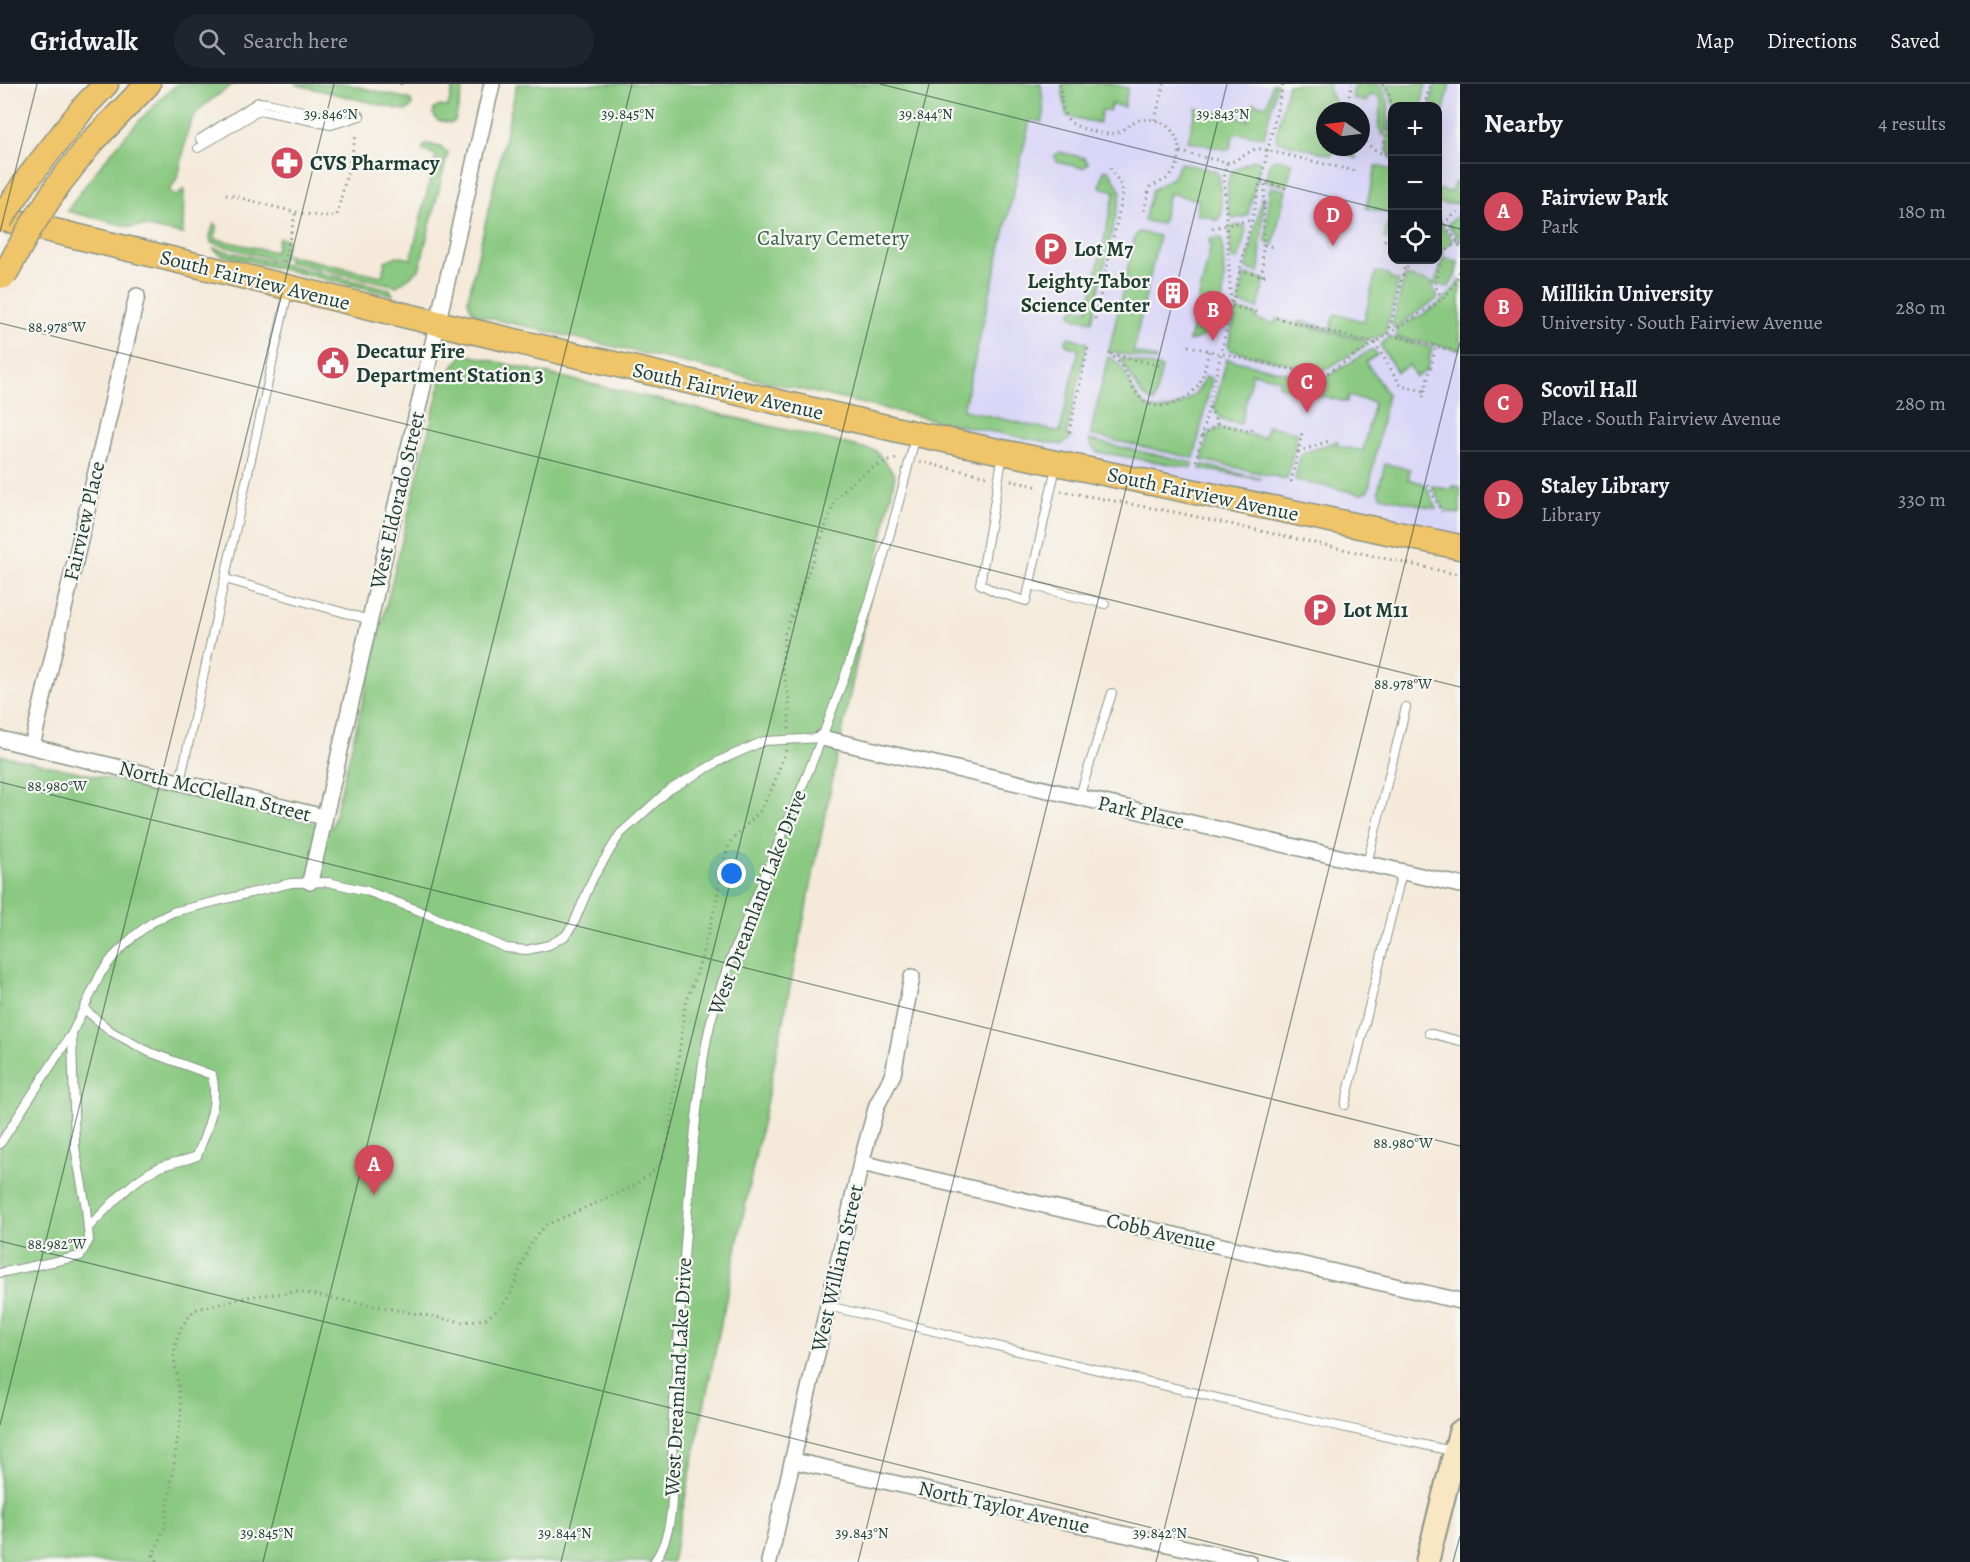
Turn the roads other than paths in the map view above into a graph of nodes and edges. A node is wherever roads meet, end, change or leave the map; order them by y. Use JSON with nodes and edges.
{"nodes":[{"id":1,"x":106,"y":84,"type":"edge"},
{"id":2,"x":148,"y":84,"type":"edge"},
{"id":3,"x":492,"y":84,"type":"edge"},
{"id":4,"x":360,"y":116,"type":"dead end"},
{"id":5,"x":346,"y":121,"type":"junction"},
{"id":6,"x":200,"y":139,"type":"dead end"},
{"id":7,"x":198,"y":148,"type":"dead end"},
{"id":8,"x":0,"y":219,"type":"edge"},
{"id":9,"x":2,"y":280,"type":"edge"},
{"id":10,"x":288,"y":288,"type":"junction"},
{"id":11,"x":137,"y":296,"type":"dead end"},
{"id":12,"x":437,"y":324,"type":"junction"},
{"id":13,"x":916,"y":434,"type":"junction"},
{"id":14,"x":1003,"y":453,"type":"junction"},
{"id":15,"x":1057,"y":464,"type":"junction"},
{"id":16,"x":1460,"y":548,"type":"edge"},
{"id":17,"x":225,"y":579,"type":"junction"},
{"id":18,"x":1030,"y":585,"type":"junction"},
{"id":19,"x":1104,"y":604,"type":"dead end"},
{"id":20,"x":370,"y":620,"type":"junction"},
{"id":21,"x":1112,"y":693,"type":"dead end"},
{"id":22,"x":1406,"y":707,"type":"dead end"},
{"id":23,"x":0,"y":738,"type":"edge"},
{"id":24,"x":822,"y":738,"type":"junction"},
{"id":25,"x":32,"y":746,"type":"junction"},
{"id":26,"x":180,"y":782,"type":"junction"},
{"id":27,"x":1079,"y":798,"type":"junction"},
{"id":28,"x":324,"y":817,"type":"junction"},
{"id":29,"x":1367,"y":864,"type":"junction"},
{"id":30,"x":1402,"y":872,"type":"junction"},
{"id":31,"x":310,"y":882,"type":"junction"},
{"id":32,"x":1460,"y":885,"type":"edge"},
{"id":33,"x":912,"y":977,"type":"dead end"},
{"id":34,"x":84,"y":1008,"type":"junction"},
{"id":35,"x":72,"y":1033,"type":"junction"},
{"id":36,"x":1430,"y":1033,"type":"dead end"},
{"id":37,"x":1460,"y":1041,"type":"edge"},
{"id":38,"x":1345,"y":1105,"type":"dead end"},
{"id":39,"x":0,"y":1144,"type":"edge"},
{"id":40,"x":861,"y":1163,"type":"junction"},
{"id":41,"x":88,"y":1228,"type":"junction"},
{"id":42,"x":0,"y":1273,"type":"edge"},
{"id":43,"x":1460,"y":1301,"type":"edge"},
{"id":44,"x":828,"y":1306,"type":"junction"},
{"id":45,"x":1458,"y":1442,"type":"edge"},
{"id":46,"x":794,"y":1461,"type":"junction"},
{"id":47,"x":654,"y":1562,"type":"edge"},
{"id":48,"x":770,"y":1562,"type":"edge"},
{"id":49,"x":1249,"y":1562,"type":"edge"},
{"id":50,"x":1427,"y":1562,"type":"edge"}],
"edges":[{"from":1,"to":8,"type":"main road","bridge":true},
{"from":2,"to":9,"type":"main road","bridge":true},
{"from":3,"to":12,"type":"street","name":"West Eldorado Street"},
{"from":4,"to":5,"type":"lane"},
{"from":5,"to":6,"type":"lane"},
{"from":5,"to":7,"type":"lane"},
{"from":8,"to":10,"type":"main road","name":"South Fairview Avenue"},
{"from":10,"to":12,"type":"main road","name":"South Fairview Avenue"},
{"from":10,"to":17,"type":"lane"},
{"from":11,"to":25,"type":"street","name":"Fairview Place"},
{"from":12,"to":13,"type":"main road","name":"South Fairview Avenue"},
{"from":12,"to":20,"type":"street","name":"West Eldorado Street"},
{"from":13,"to":14,"type":"main road","name":"South Fairview Avenue"},
{"from":13,"to":24,"type":"lane","name":"West Dreamland Lake Drive"},
{"from":14,"to":15,"type":"main road","name":"South Fairview Avenue"},
{"from":14,"to":18,"type":"lane"},
{"from":15,"to":16,"type":"main road","name":"South Fairview Avenue"},
{"from":15,"to":18,"type":"lane"},
{"from":17,"to":20,"type":"lane"},
{"from":17,"to":26,"type":"lane"},
{"from":18,"to":19,"type":"lane"},
{"from":20,"to":28,"type":"street","name":"West Eldorado Street"},
{"from":21,"to":27,"type":"lane"},
{"from":22,"to":29,"type":"lane"},
{"from":23,"to":25,"type":"street","name":"North McClellan Street"},
{"from":24,"to":27,"type":"street","name":"Park Place"},
{"from":24,"to":31,"type":"lane"},
{"from":24,"to":47,"type":"lane","name":"West Dreamland Lake Drive"},
{"from":25,"to":26,"type":"street","name":"North McClellan Street"},
{"from":26,"to":28,"type":"street","name":"North McClellan Street"},
{"from":27,"to":29,"type":"street","name":"Park Place"},
{"from":28,"to":31,"type":"street","name":"West Eldorado Street"},
{"from":29,"to":30,"type":"street","name":"Park Place"},
{"from":30,"to":32,"type":"street","name":"Park Place"},
{"from":30,"to":38,"type":"lane"},
{"from":31,"to":34,"type":"lane"},
{"from":33,"to":40,"type":"street","name":"West William Street"},
{"from":34,"to":35,"type":"lane"},
{"from":34,"to":41,"type":"lane"},
{"from":35,"to":39,"type":"lane"},
{"from":35,"to":41,"type":"lane"},
{"from":36,"to":37,"type":"lane"},
{"from":40,"to":43,"type":"street","name":"Cobb Avenue"},
{"from":40,"to":44,"type":"street","name":"West William Street"},
{"from":41,"to":42,"type":"lane"},
{"from":44,"to":45,"type":"lane"},
{"from":44,"to":46,"type":"street","name":"West William Street"},
{"from":45,"to":50,"type":"street"},
{"from":46,"to":48,"type":"street","name":"West William Street"},
{"from":46,"to":49,"type":"street","name":"North Taylor Avenue"}]}
